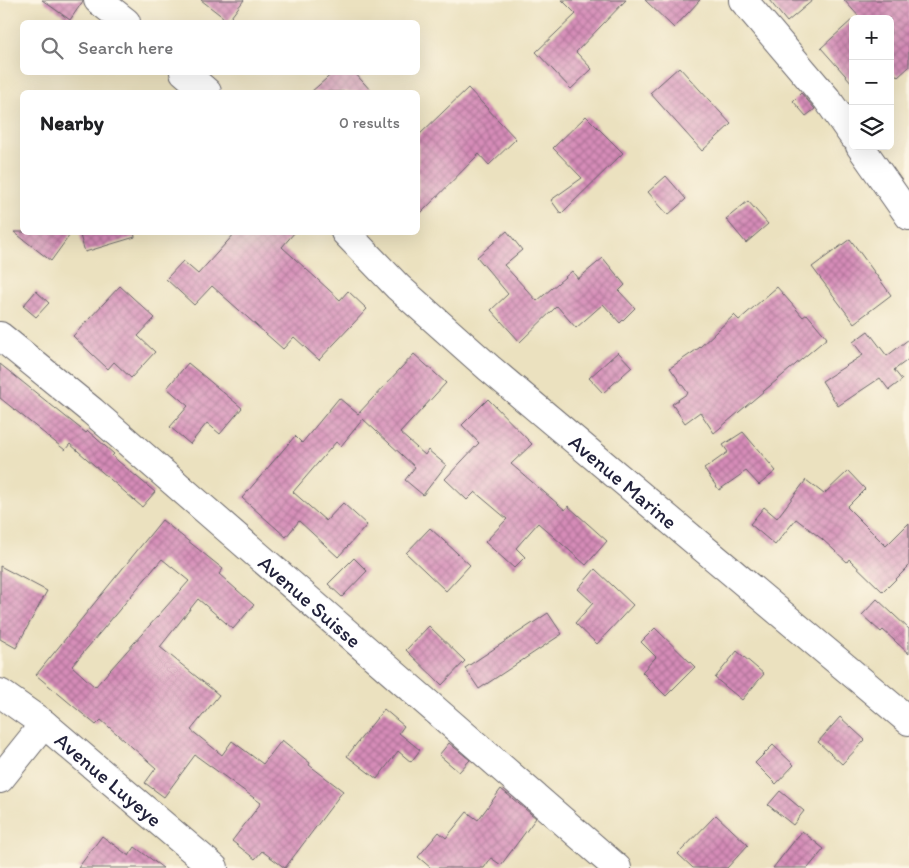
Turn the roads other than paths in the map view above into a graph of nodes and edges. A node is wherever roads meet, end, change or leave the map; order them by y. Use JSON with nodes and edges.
{"nodes":[{"id":1,"x":98,"y":0,"type":"edge"},
{"id":2,"x":743,"y":0,"type":"edge"},
{"id":3,"x":123,"y":20,"type":"edge"},
{"id":4,"x":187,"y":75,"type":"edge"},
{"id":5,"x":205,"y":90,"type":"edge"},
{"id":6,"x":849,"y":130,"type":"edge"},
{"id":7,"x":863,"y":150,"type":"edge"},
{"id":8,"x":909,"y":216,"type":"edge"},
{"id":9,"x":348,"y":235,"type":"edge"},
{"id":10,"x":0,"y":336,"type":"edge"},
{"id":11,"x":0,"y":693,"type":"edge"},
{"id":12,"x":909,"y":721,"type":"edge"},
{"id":13,"x":44,"y":724,"type":"junction"},
{"id":14,"x":0,"y":779,"type":"edge"},
{"id":15,"x":214,"y":868,"type":"edge"},
{"id":16,"x":617,"y":868,"type":"edge"}],
"edges":[{"from":1,"to":3,"type":"street"},
{"from":2,"to":6,"type":"street"},
{"from":4,"to":5,"type":"street"},
{"from":7,"to":8,"type":"street"},
{"from":9,"to":12,"type":"street","name":"Avenue Marine"},
{"from":10,"to":16,"type":"street","name":"Avenue Suisse"},
{"from":11,"to":13,"type":"street","name":"Avenue Luyeye"},
{"from":13,"to":14,"type":"street"},
{"from":13,"to":15,"type":"street","name":"Avenue Luyeye"}]}
